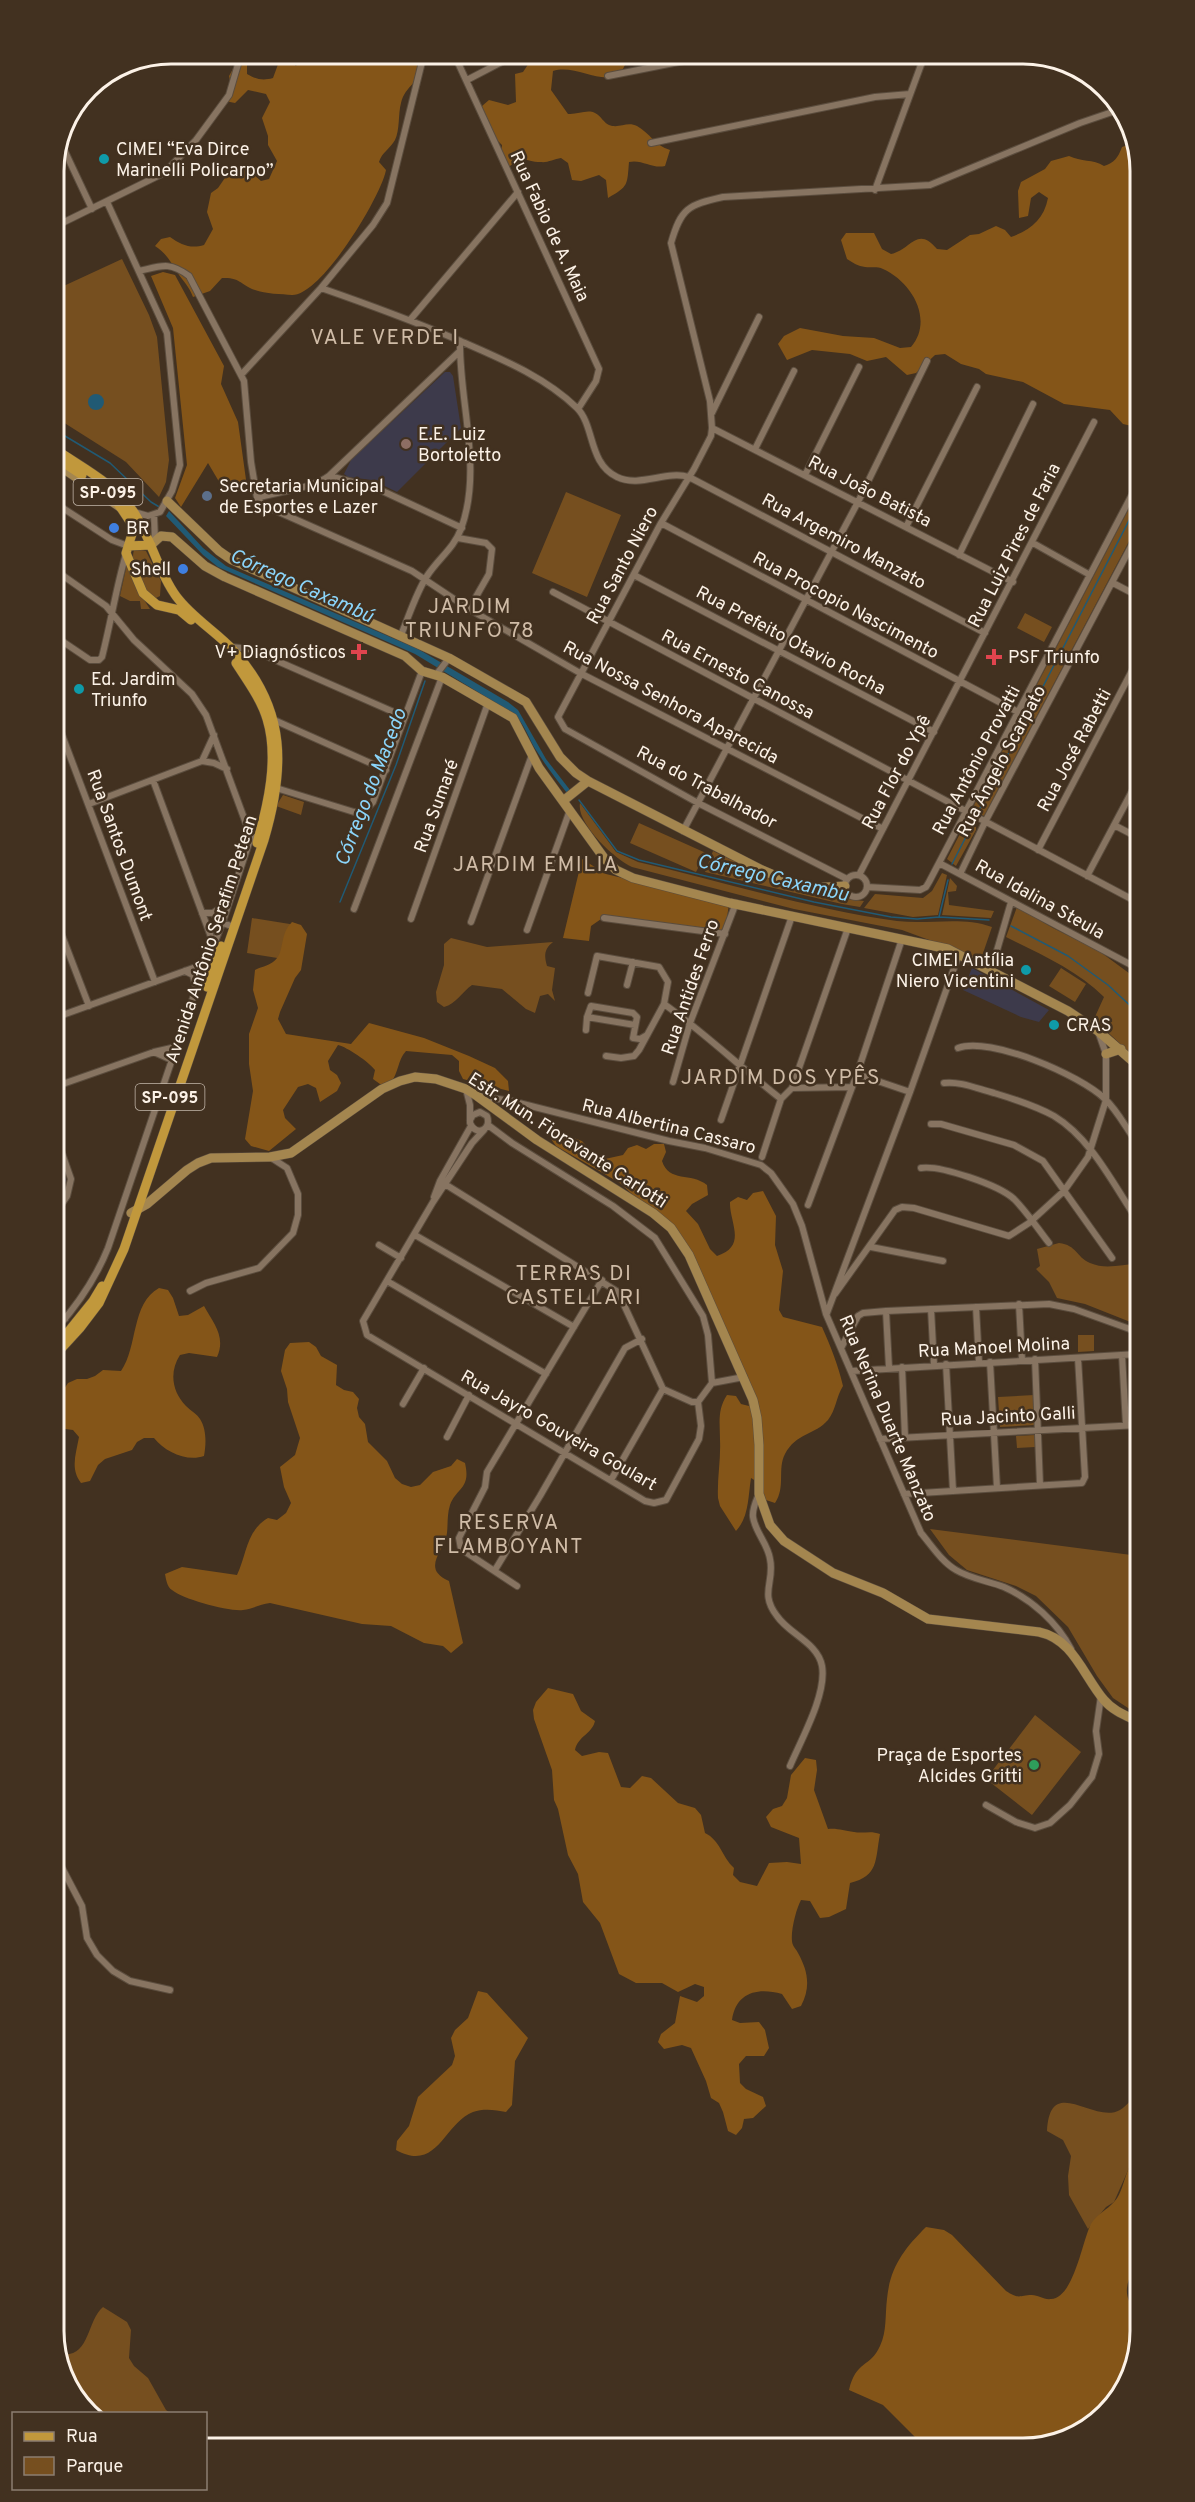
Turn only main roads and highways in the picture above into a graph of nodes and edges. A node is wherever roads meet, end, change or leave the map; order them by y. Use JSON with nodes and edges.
{"nodes":[{"id":1,"x":65,"y":456,"type":"edge"},
{"id":2,"x":65,"y":463,"type":"edge"},
{"id":3,"x":129,"y":511,"type":"junction"},
{"id":4,"x":153,"y":543,"type":"junction"},
{"id":5,"x":127,"y":550,"type":"junction"},
{"id":6,"x":169,"y":585,"type":"junction"},
{"id":7,"x":159,"y":605,"type":"junction"},
{"id":8,"x":228,"y":926,"type":"junction"},
{"id":9,"x":135,"y":1211,"type":"junction"},
{"id":10,"x":64,"y":1334,"type":"edge"},
{"id":11,"x":64,"y":1344,"type":"edge"}],
"edges":[{"from":1,"to":3,"type":"main road","name":"Avenida Antônio Serafim Petean","number":"SP-095"},
{"from":2,"to":3,"type":"main road","name":"Avenida Antônio Serafim Petean","number":"SP-095"},
{"from":3,"to":4,"type":"main road","name":"Avenida Antônio Serafim Petean","number":"SP-095"},
{"from":3,"to":5,"type":"main road","number":"SP-095"},
{"from":4,"to":5,"type":"main road"},
{"from":4,"to":6,"type":"main road","name":"Avenida Antônio Serafim Petean","number":"SP-095"},
{"from":5,"to":7,"type":"main road","number":"SP-095"},
{"from":6,"to":7,"type":"main road"},
{"from":6,"to":8,"type":"main road","name":"Avenida Antônio Serafim Petean","number":"SP-095"},
{"from":7,"to":8,"type":"main road","name":"Avenida Antônio Serafim Petean","number":"SP-095"},
{"from":8,"to":9,"type":"main road","name":"Avenida Antônio Serafim Petean","number":"SP-095"},
{"from":8,"to":9,"type":"main road","name":"Avenida Antônio Serafim Petean","number":"SP-095"},
{"from":9,"to":10,"type":"main road","name":"Avenida Antônio Serafim Petean","number":"SP-095"},
{"from":9,"to":11,"type":"main road","name":"Avenida Antônio Serafim Petean","number":"SP-095"}]}
